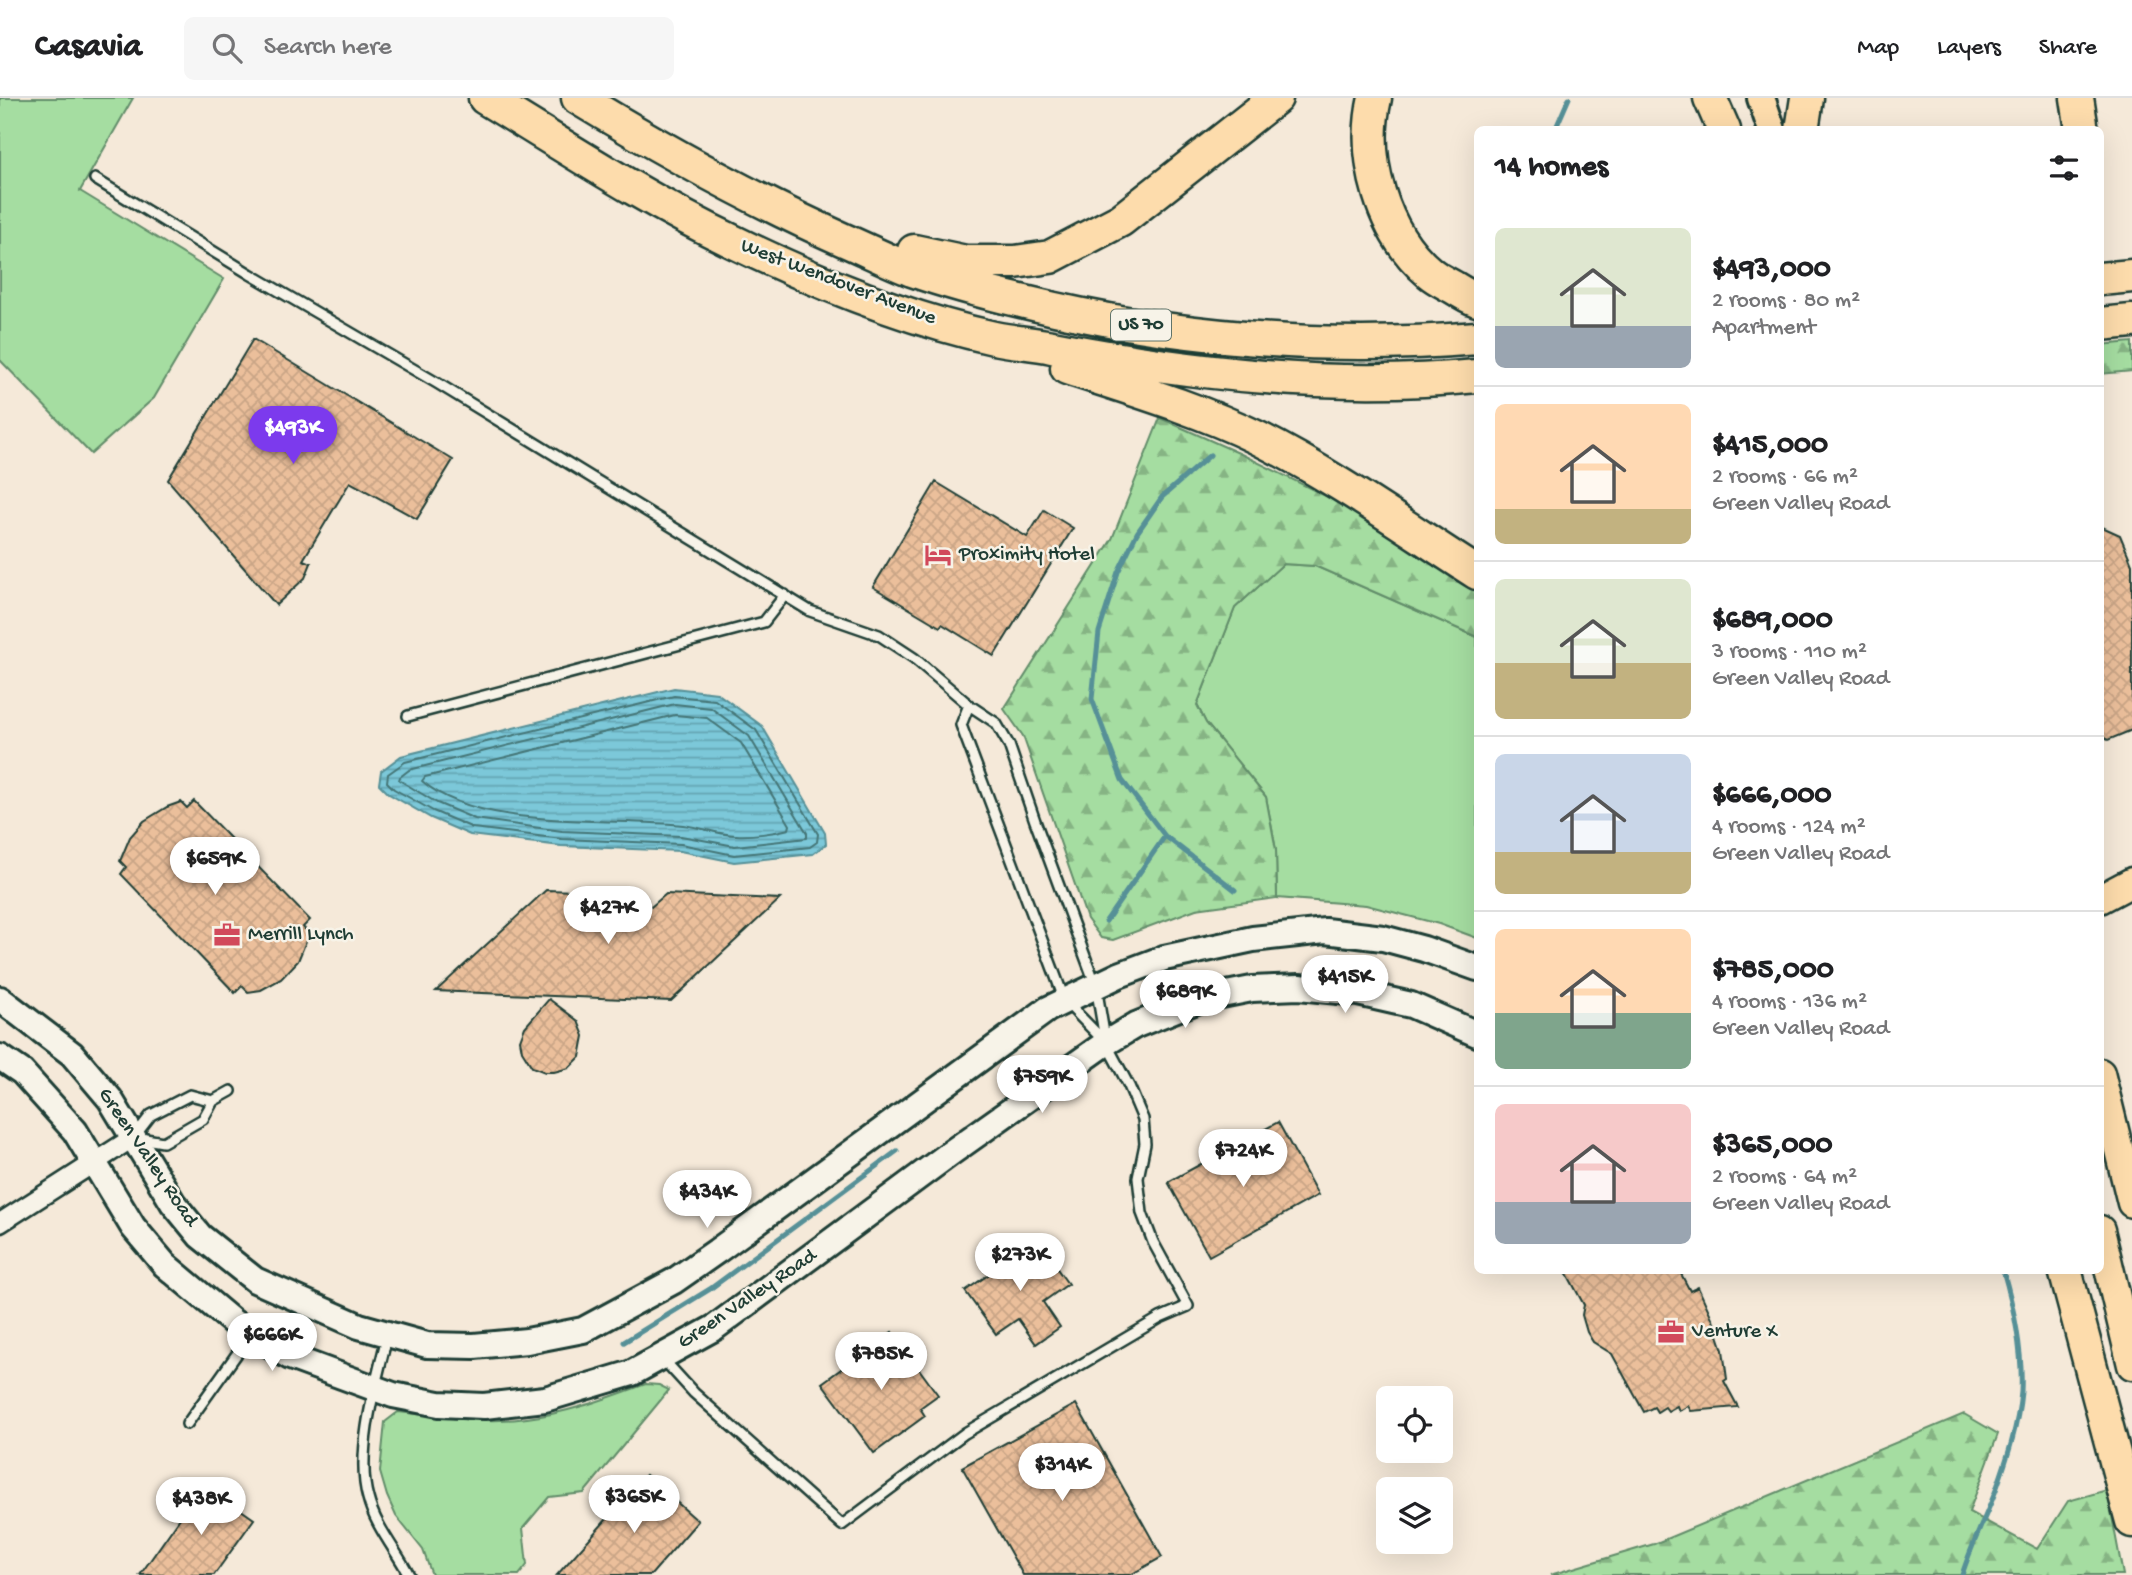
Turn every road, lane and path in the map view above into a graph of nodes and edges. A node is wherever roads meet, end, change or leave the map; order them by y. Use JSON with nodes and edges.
{"nodes":[{"id":1,"x":485,"y":98,"type":"edge"},
{"id":2,"x":578,"y":98,"type":"edge"},
{"id":3,"x":1276,"y":98,"type":"edge"},
{"id":4,"x":1375,"y":98,"type":"edge"},
{"id":5,"x":1710,"y":98,"type":"edge"},
{"id":6,"x":1725,"y":98,"type":"edge"},
{"id":7,"x":1761,"y":98,"type":"edge"},
{"id":8,"x":1807,"y":98,"type":"edge"},
{"id":9,"x":2077,"y":98,"type":"edge"},
{"id":10,"x":1722,"y":126,"type":"edge"},
{"id":11,"x":1735,"y":126,"type":"edge"},
{"id":12,"x":1771,"y":126,"type":"edge"},
{"id":13,"x":1803,"y":126,"type":"edge"},
{"id":14,"x":2081,"y":126,"type":"edge"},
{"id":15,"x":95,"y":179,"type":"dead end"},
{"id":16,"x":819,"y":229,"type":"junction"},
{"id":17,"x":2132,"y":276,"type":"edge"},
{"id":18,"x":2104,"y":279,"type":"edge"},
{"id":19,"x":1474,"y":298,"type":"edge"},
{"id":20,"x":2132,"y":321,"type":"edge"},
{"id":21,"x":2104,"y":324,"type":"edge"},
{"id":22,"x":994,"y":338,"type":"junction"},
{"id":23,"x":1474,"y":338,"type":"edge"},
{"id":24,"x":1474,"y":376,"type":"edge"},
{"id":25,"x":1474,"y":571,"type":"edge"},
{"id":26,"x":785,"y":595,"type":"junction"},
{"id":27,"x":969,"y":705,"type":"junction"},
{"id":28,"x":408,"y":716,"type":"dead end"},
{"id":29,"x":2132,"y":882,"type":"edge"},
{"id":30,"x":2104,"y":897,"type":"edge"},
{"id":31,"x":1474,"y":967,"type":"edge"},
{"id":32,"x":1096,"y":986,"type":"junction"},
{"id":33,"x":0,"y":999,"type":"edge"},
{"id":34,"x":1065,"y":1001,"type":"junction"},
{"id":35,"x":1474,"y":1033,"type":"edge"},
{"id":36,"x":1106,"y":1043,"type":"junction"},
{"id":37,"x":0,"y":1057,"type":"edge"},
{"id":38,"x":2104,"y":1089,"type":"edge"},
{"id":39,"x":231,"y":1091,"type":"dead end"},
{"id":40,"x":213,"y":1101,"type":"junction"},
{"id":41,"x":134,"y":1138,"type":"junction"},
{"id":42,"x":93,"y":1162,"type":"junction"},
{"id":43,"x":2132,"y":1203,"type":"edge"},
{"id":44,"x":0,"y":1223,"type":"edge"},
{"id":45,"x":2104,"y":1247,"type":"edge"},
{"id":46,"x":2065,"y":1274,"type":"edge"},
{"id":47,"x":251,"y":1333,"type":"junction"},
{"id":48,"x":387,"y":1335,"type":"junction"},
{"id":49,"x":661,"y":1357,"type":"junction"},
{"id":50,"x":2132,"y":1365,"type":"edge"},
{"id":51,"x":375,"y":1389,"type":"junction"},
{"id":52,"x":187,"y":1424,"type":"dead end"},
{"id":53,"x":2132,"y":1521,"type":"edge"},
{"id":54,"x":409,"y":1575,"type":"edge"}],
"edges":[{"from":1,"to":22,"type":"highway","name":"West Wendover Avenue","number":"US 70"},
{"from":2,"to":16,"type":"highway","name":"West Wendover Avenue","number":"US 70"},
{"from":3,"to":16,"type":"highway"},
{"from":4,"to":19,"type":"highway"},
{"from":5,"to":10,"type":"highway"},
{"from":6,"to":11,"type":"main road"},
{"from":7,"to":12,"type":"main road"},
{"from":8,"to":13,"type":"highway"},
{"from":9,"to":14,"type":"highway"},
{"from":15,"to":26,"type":"lane"},
{"from":16,"to":23,"type":"highway","name":"West Wendover Avenue","number":"US 70"},
{"from":17,"to":18,"type":"highway"},
{"from":20,"to":21,"type":"highway"},
{"from":22,"to":24,"type":"highway","name":"West Wendover Avenue","number":"US 70"},
{"from":22,"to":25,"type":"highway"},
{"from":26,"to":27,"type":"lane"},
{"from":26,"to":28,"type":"lane"},
{"from":27,"to":32,"type":"lane"},
{"from":27,"to":34,"type":"lane"},
{"from":29,"to":30,"type":"highway"},
{"from":31,"to":32,"type":"main road","name":"Green Valley Road"},
{"from":32,"to":34,"type":"main road","name":"Green Valley Road"},
{"from":32,"to":36,"type":"lane"},
{"from":33,"to":41,"type":"main road","name":"Green Valley Road"},
{"from":34,"to":36,"type":"lane"},
{"from":34,"to":48,"type":"main road","name":"Green Valley Road"},
{"from":35,"to":36,"type":"main road","name":"Green Valley Road"},
{"from":36,"to":49,"type":"main road","name":"Green Valley Road"},
{"from":36,"to":49,"type":"lane"},
{"from":37,"to":42,"type":"main road","name":"Green Valley Road"},
{"from":38,"to":43,"type":"highway"},
{"from":39,"to":40,"type":"lane"},
{"from":40,"to":41,"type":"lane"},
{"from":40,"to":41,"type":"lane"},
{"from":41,"to":42,"type":"street"},
{"from":41,"to":48,"type":"main road","name":"Green Valley Road"},
{"from":42,"to":44,"type":"street"},
{"from":42,"to":47,"type":"main road","name":"Green Valley Road"},
{"from":45,"to":50,"type":"highway"},
{"from":46,"to":53,"type":"highway"},
{"from":47,"to":51,"type":"main road","name":"Green Valley Road"},
{"from":47,"to":52,"type":"lane"},
{"from":48,"to":51,"type":"lane"},
{"from":49,"to":51,"type":"main road","name":"Green Valley Road"},
{"from":51,"to":54,"type":"lane"}]}
